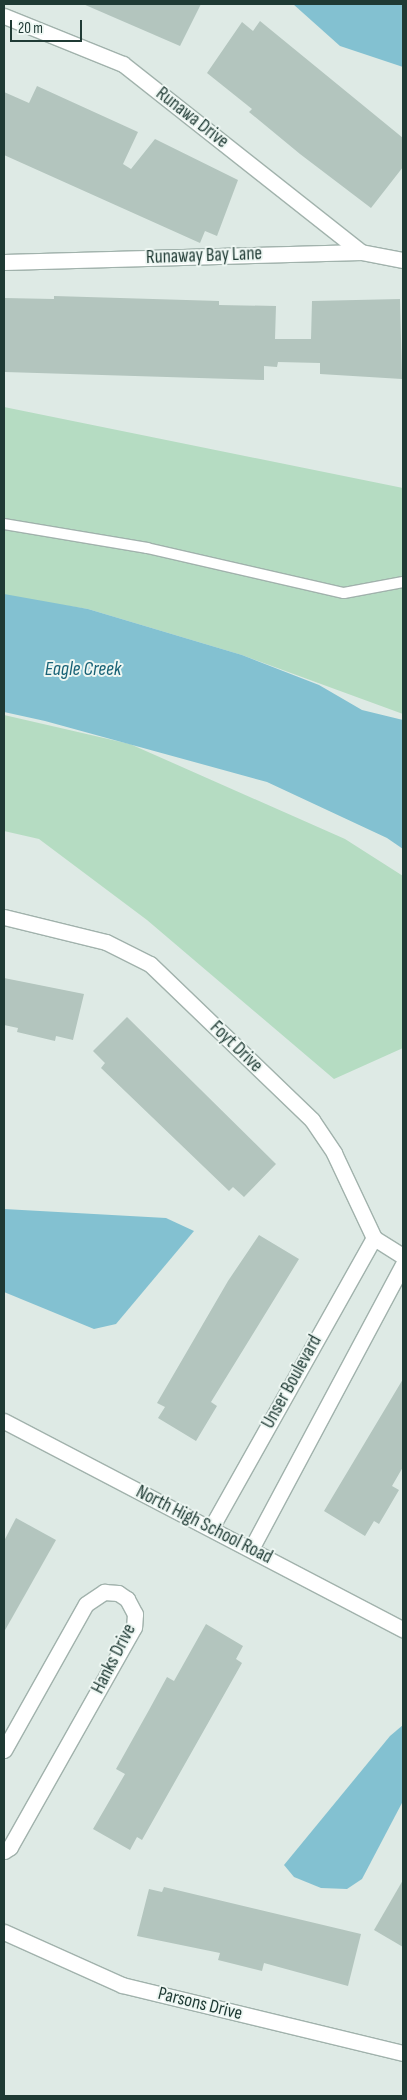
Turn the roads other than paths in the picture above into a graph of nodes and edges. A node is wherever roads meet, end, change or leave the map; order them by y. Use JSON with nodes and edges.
{"nodes":[{"id":1,"x":4,"y":16,"type":"edge"},
{"id":2,"x":360,"y":252,"type":"junction"},
{"id":3,"x":403,"y":260,"type":"edge"},
{"id":4,"x":4,"y":262,"type":"edge"},
{"id":5,"x":4,"y":524,"type":"edge"},
{"id":6,"x":403,"y":582,"type":"edge"},
{"id":7,"x":4,"y":917,"type":"edge"},
{"id":8,"x":374,"y":1238,"type":"junction"},
{"id":9,"x":403,"y":1256,"type":"edge"},
{"id":10,"x":403,"y":1264,"type":"edge"},
{"id":11,"x":4,"y":1422,"type":"edge"},
{"id":12,"x":210,"y":1528,"type":"junction"},
{"id":13,"x":251,"y":1550,"type":"junction"},
{"id":14,"x":403,"y":1630,"type":"edge"},
{"id":15,"x":4,"y":1750,"type":"edge"},
{"id":16,"x":4,"y":1851,"type":"edge"},
{"id":17,"x":4,"y":1932,"type":"edge"},
{"id":18,"x":403,"y":2053,"type":"edge"}],
"edges":[{"from":1,"to":2,"type":"street","name":"Runawa Drive"},
{"from":2,"to":3,"type":"street","name":"Runaway Bay Lane"},
{"from":2,"to":4,"type":"street","name":"Runaway Bay Lane"},
{"from":5,"to":6,"type":"lane"},
{"from":7,"to":8,"type":"street","name":"Foyt Drive"},
{"from":8,"to":9,"type":"street"},
{"from":8,"to":12,"type":"street","name":"Unser Boulevard"},
{"from":10,"to":13,"type":"street"},
{"from":11,"to":12,"type":"street","name":"North High School Road"},
{"from":12,"to":13,"type":"street","name":"North High School Road"},
{"from":13,"to":14,"type":"street","name":"North High School Road"},
{"from":15,"to":16,"type":"street","name":"Hanks Drive"},
{"from":17,"to":18,"type":"street","name":"Parsons Drive"}]}
